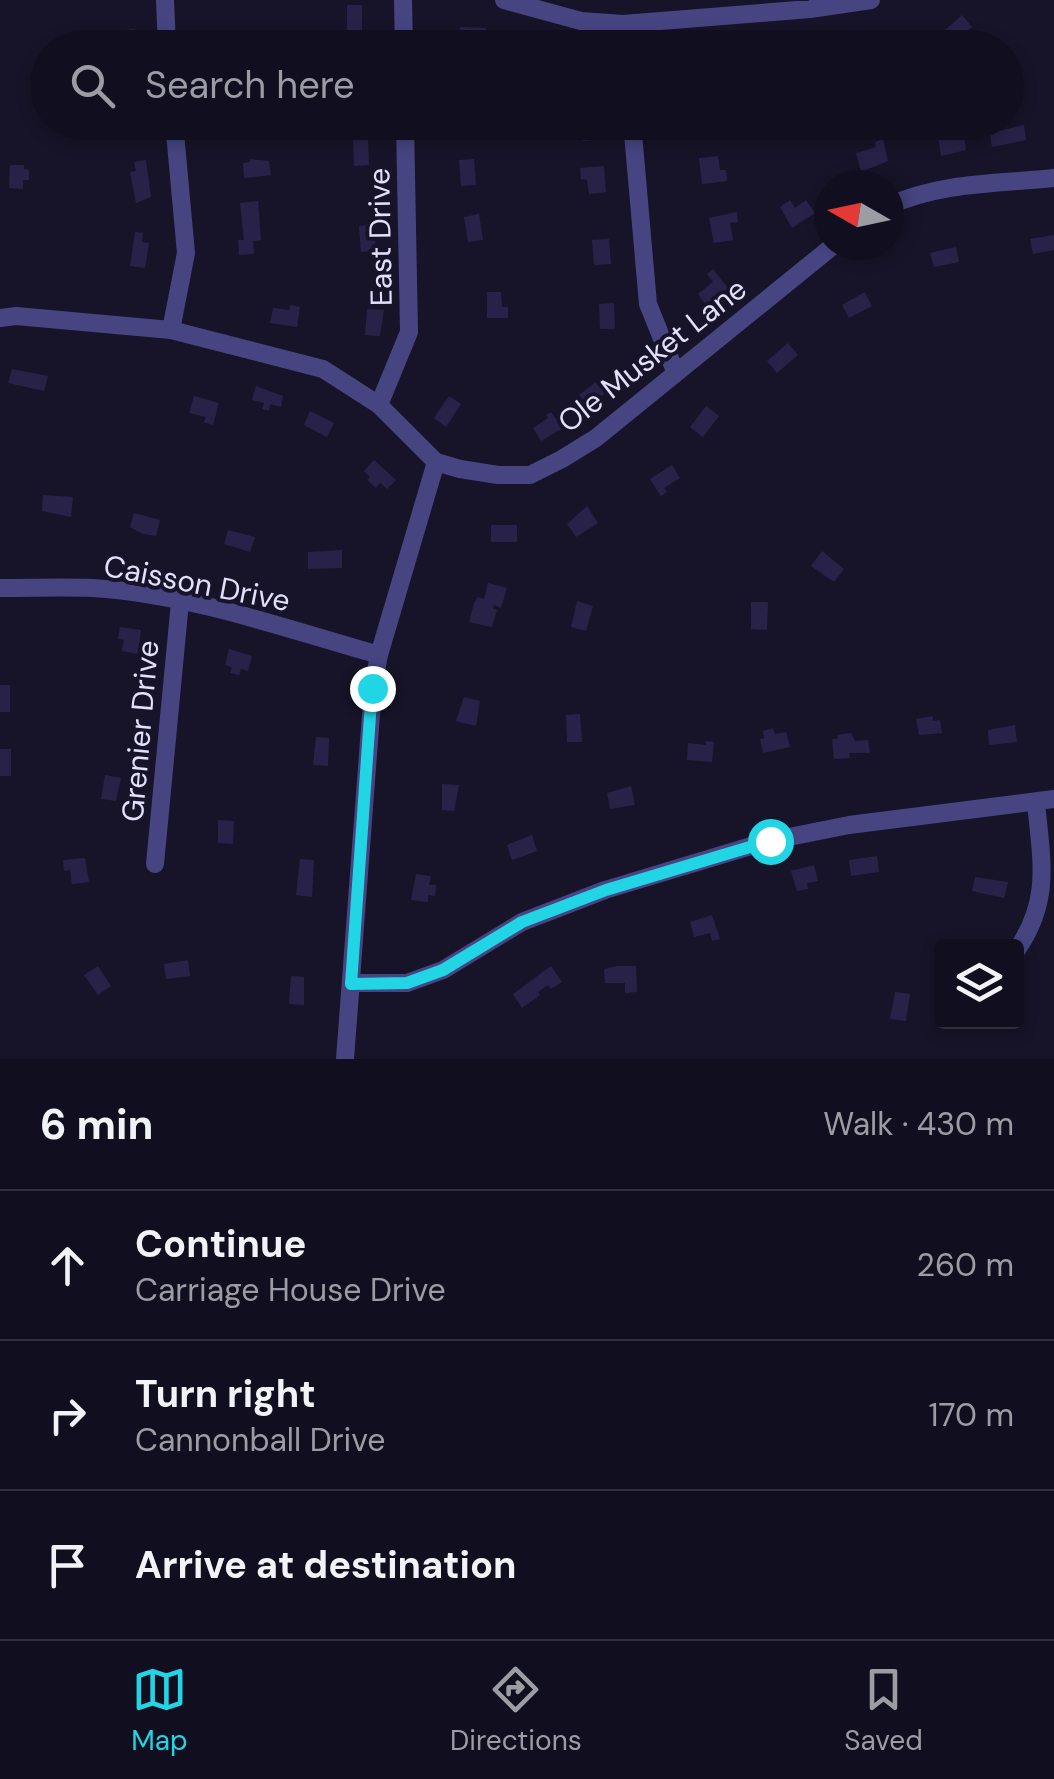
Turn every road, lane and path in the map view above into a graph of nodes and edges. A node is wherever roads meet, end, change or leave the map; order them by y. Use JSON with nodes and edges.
{"nodes":[{"id":1,"x":165,"y":0,"type":"edge"},
{"id":2,"x":403,"y":0,"type":"edge"},
{"id":3,"x":504,"y":0,"type":"edge"},
{"id":4,"x":871,"y":0,"type":"edge"},
{"id":5,"x":623,"y":24,"type":"junction"},
{"id":6,"x":166,"y":30,"type":"edge"},
{"id":7,"x":404,"y":30,"type":"edge"},
{"id":8,"x":624,"y":30,"type":"edge"},
{"id":9,"x":176,"y":140,"type":"edge"},
{"id":10,"x":405,"y":140,"type":"edge"},
{"id":11,"x":634,"y":140,"type":"edge"},
{"id":12,"x":1054,"y":178,"type":"edge"},
{"id":13,"x":904,"y":200,"type":"edge"},
{"id":14,"x":815,"y":260,"type":"edge"},
{"id":15,"x":0,"y":318,"type":"edge"},
{"id":16,"x":171,"y":330,"type":"junction"},
{"id":17,"x":675,"y":371,"type":"junction"},
{"id":18,"x":378,"y":405,"type":"junction"},
{"id":19,"x":436,"y":462,"type":"junction"},
{"id":20,"x":0,"y":588,"type":"edge"},
{"id":21,"x":180,"y":602,"type":"junction"},
{"id":22,"x":379,"y":655,"type":"junction"},
{"id":23,"x":1045,"y":801,"type":"edge"},
{"id":24,"x":155,"y":864,"type":"dead end"},
{"id":25,"x":1023,"y":939,"type":"edge"},
{"id":26,"x":351,"y":984,"type":"junction"},
{"id":27,"x":345,"y":1059,"type":"edge"}],
"edges":[{"from":1,"to":6,"type":"street"},
{"from":2,"to":7,"type":"street"},
{"from":3,"to":5,"type":"street"},
{"from":4,"to":5,"type":"street"},
{"from":5,"to":8,"type":"street"},
{"from":9,"to":16,"type":"street"},
{"from":10,"to":18,"type":"street","name":"East Drive"},
{"from":11,"to":17,"type":"street"},
{"from":12,"to":13,"type":"street"},
{"from":14,"to":17,"type":"street","name":"Ole Musket Lane"},
{"from":15,"to":16,"type":"street"},
{"from":16,"to":18,"type":"street"},
{"from":17,"to":19,"type":"street","name":"Ole Musket Lane"},
{"from":18,"to":19,"type":"street"},
{"from":19,"to":22,"type":"street"},
{"from":20,"to":21,"type":"street","name":"Caisson Drive"},
{"from":21,"to":22,"type":"street","name":"Caisson Drive"},
{"from":21,"to":24,"type":"street","name":"Grenier Drive"},
{"from":22,"to":26,"type":"street"},
{"from":23,"to":25,"type":"street"},
{"from":23,"to":26,"type":"street"},
{"from":26,"to":27,"type":"street"}]}
